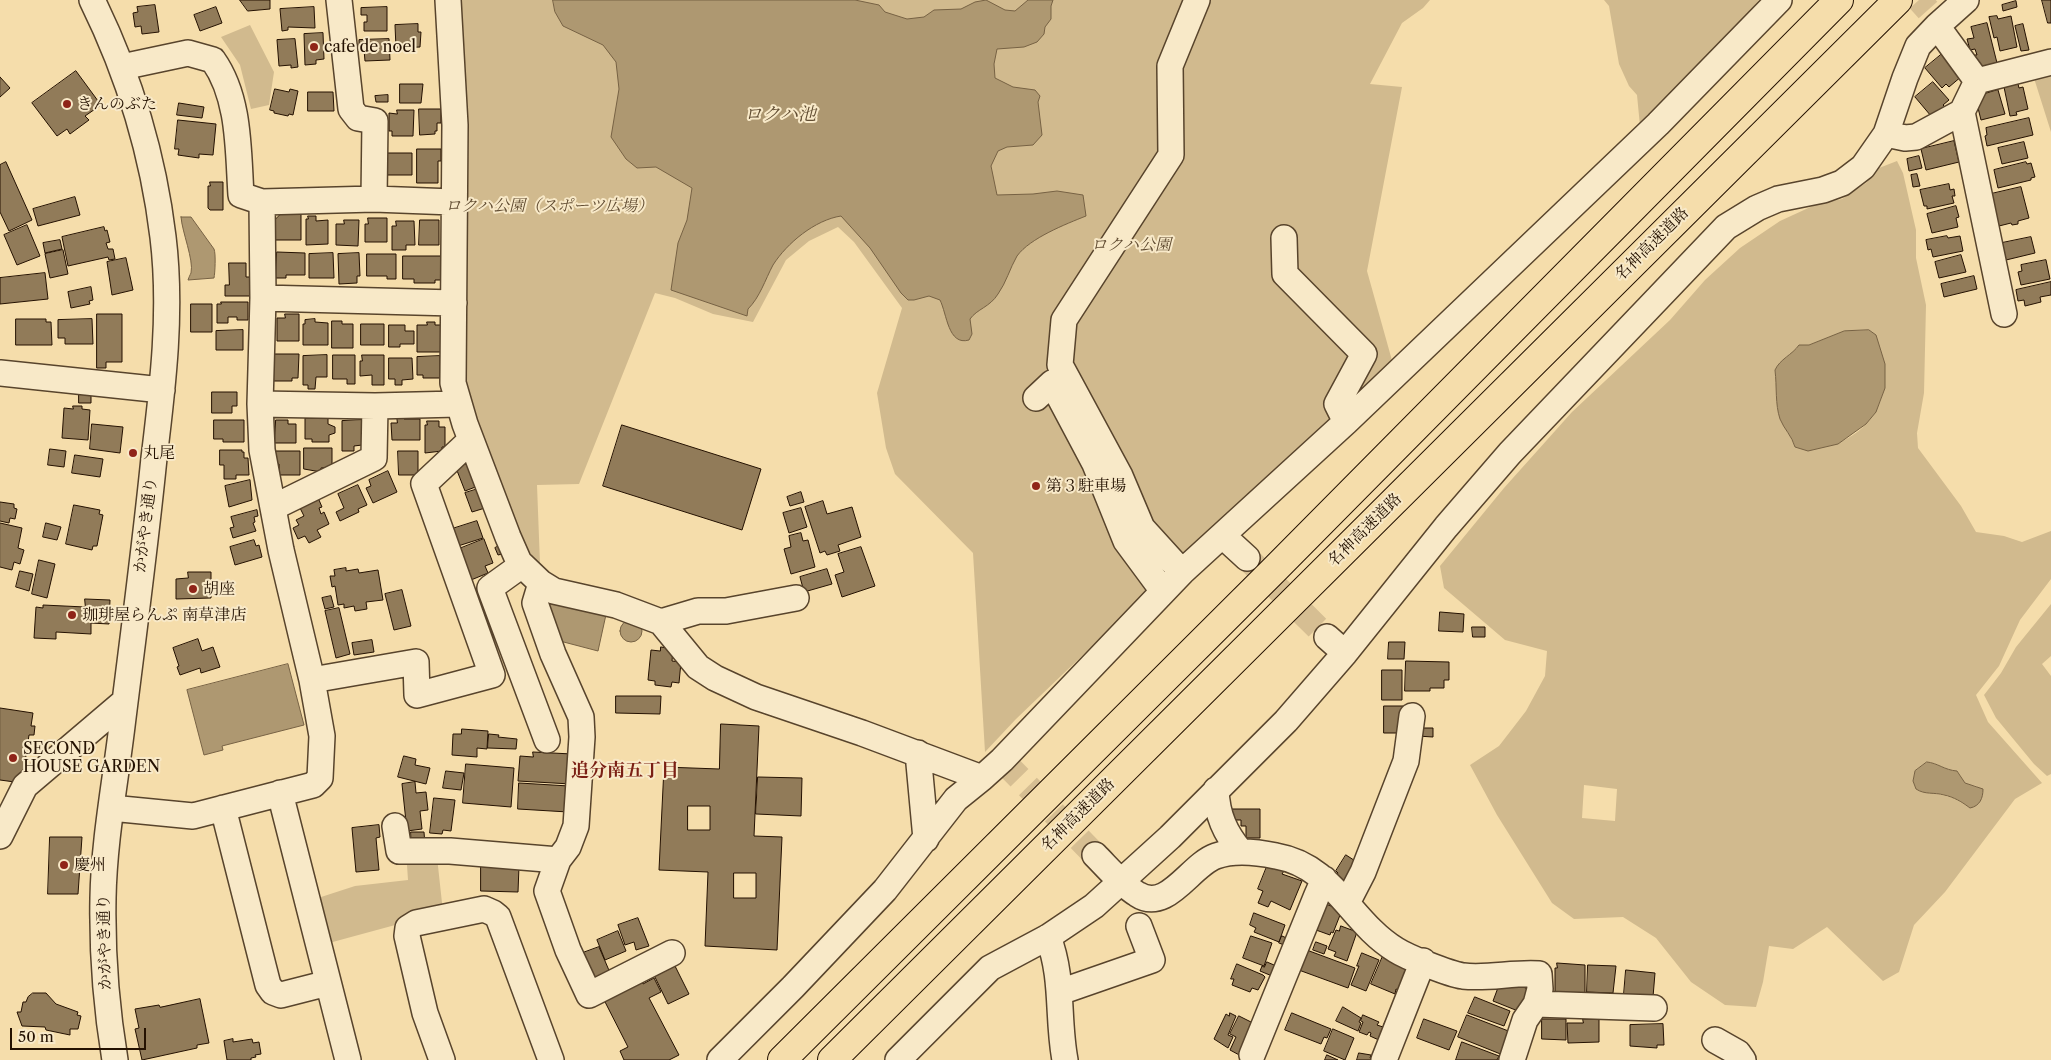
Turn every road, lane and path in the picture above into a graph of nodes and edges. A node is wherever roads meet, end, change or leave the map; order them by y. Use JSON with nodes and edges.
{"nodes":[{"id":1,"x":92,"y":0,"type":"edge"},
{"id":2,"x":339,"y":0,"type":"edge"},
{"id":3,"x":448,"y":0,"type":"edge"},
{"id":4,"x":1197,"y":0,"type":"edge"},
{"id":5,"x":1778,"y":0,"type":"edge"},
{"id":6,"x":1840,"y":0,"type":"edge"},
{"id":7,"x":1898,"y":0,"type":"edge"},
{"id":8,"x":1966,"y":0,"type":"edge"},
{"id":9,"x":1936,"y":19,"type":"junction"},
{"id":10,"x":2051,"y":62,"type":"edge"},
{"id":11,"x":122,"y":68,"type":"junction"},
{"id":12,"x":1977,"y":81,"type":"junction"},
{"id":13,"x":1962,"y":112,"type":"junction"},
{"id":14,"x":1886,"y":134,"type":"junction"},
{"id":15,"x":374,"y":199,"type":"junction"},
{"id":16,"x":262,"y":202,"type":"junction"},
{"id":17,"x":453,"y":202,"type":"junction"},
{"id":18,"x":1284,"y":238,"type":"dead end"},
{"id":19,"x":264,"y":298,"type":"junction"},
{"id":20,"x":454,"y":303,"type":"junction"},
{"id":21,"x":2004,"y":314,"type":"dead end"},
{"id":22,"x":0,"y":373,"type":"edge"},
{"id":23,"x":162,"y":390,"type":"junction"},
{"id":24,"x":1036,"y":398,"type":"dead end"},
{"id":25,"x":260,"y":404,"type":"junction"},
{"id":26,"x":458,"y":404,"type":"junction"},
{"id":27,"x":375,"y":406,"type":"junction"},
{"id":28,"x":1346,"y":422,"type":"junction"},
{"id":29,"x":471,"y":440,"type":"junction"},
{"id":30,"x":274,"y":507,"type":"junction"},
{"id":31,"x":1223,"y":536,"type":"junction"},
{"id":32,"x":1247,"y":558,"type":"tunnel mouth"},
{"id":33,"x":522,"y":565,"type":"junction"},
{"id":34,"x":1182,"y":572,"type":"junction"},
{"id":35,"x":540,"y":583,"type":"junction"},
{"id":36,"x":1163,"y":591,"type":"junction"},
{"id":37,"x":796,"y":598,"type":"dead end"},
{"id":38,"x":661,"y":622,"type":"junction"},
{"id":39,"x":312,"y":680,"type":"junction"},
{"id":40,"x":125,"y":701,"type":"junction"},
{"id":41,"x":1412,"y":716,"type":"dead end"},
{"id":42,"x":547,"y":740,"type":"dead end"},
{"id":43,"x":918,"y":753,"type":"junction"},
{"id":44,"x":982,"y":778,"type":"junction"},
{"id":45,"x":1216,"y":790,"type":"junction"},
{"id":46,"x":280,"y":793,"type":"junction"},
{"id":47,"x":111,"y":808,"type":"junction"},
{"id":48,"x":223,"y":808,"type":"junction"},
{"id":49,"x":395,"y":826,"type":"dead end"},
{"id":50,"x":0,"y":836,"type":"edge"},
{"id":51,"x":926,"y":839,"type":"junction"},
{"id":52,"x":1241,"y":852,"type":"junction"},
{"id":53,"x":1095,"y":855,"type":"tunnel mouth"},
{"id":54,"x":558,"y":860,"type":"junction"},
{"id":55,"x":1324,"y":879,"type":"junction"},
{"id":56,"x":1121,"y":880,"type":"junction"},
{"id":57,"x":1347,"y":903,"type":"junction"},
{"id":58,"x":1139,"y":926,"type":"dead end"},
{"id":59,"x":1048,"y":937,"type":"junction"},
{"id":60,"x":672,"y":953,"type":"dead end"},
{"id":61,"x":1423,"y":961,"type":"junction"},
{"id":62,"x":328,"y":983,"type":"junction"},
{"id":63,"x":1060,"y":992,"type":"junction"},
{"id":64,"x":1536,"y":1004,"type":"junction"},
{"id":65,"x":1654,"y":1008,"type":"dead end"},
{"id":66,"x":1715,"y":1040,"type":"dead end"},
{"id":67,"x":1252,"y":1055,"type":"dead end"},
{"id":68,"x":115,"y":1060,"type":"edge"},
{"id":69,"x":348,"y":1060,"type":"edge"},
{"id":70,"x":442,"y":1060,"type":"edge"},
{"id":71,"x":551,"y":1060,"type":"edge"},
{"id":72,"x":720,"y":1060,"type":"edge"},
{"id":73,"x":782,"y":1060,"type":"edge"},
{"id":74,"x":832,"y":1060,"type":"edge"},
{"id":75,"x":898,"y":1060,"type":"edge"},
{"id":76,"x":1065,"y":1060,"type":"edge"},
{"id":77,"x":1384,"y":1060,"type":"edge"},
{"id":78,"x":1512,"y":1060,"type":"edge"},
{"id":79,"x":1743,"y":1060,"type":"edge"}],
"edges":[{"from":1,"to":11,"type":"street","name":"かがやき通り"},
{"from":2,"to":15,"type":"street"},
{"from":3,"to":17,"type":"street"},
{"from":4,"to":34,"type":"street"},
{"from":5,"to":28,"type":"street"},
{"from":6,"to":73,"type":"highway"},
{"from":7,"to":74,"type":"highway","name":"名神高速道路"},
{"from":8,"to":9,"type":"street"},
{"from":9,"to":12,"type":"street"},
{"from":9,"to":14,"type":"street"},
{"from":10,"to":12,"type":"street"},
{"from":11,"to":16,"type":"street"},
{"from":11,"to":23,"type":"street","name":"かがやき通り"},
{"from":12,"to":13,"type":"street"},
{"from":13,"to":14,"type":"street"},
{"from":13,"to":21,"type":"street"},
{"from":14,"to":45,"type":"street"},
{"from":15,"to":16,"type":"street"},
{"from":15,"to":17,"type":"street"},
{"from":16,"to":19,"type":"street"},
{"from":17,"to":20,"type":"street"},
{"from":18,"to":28,"type":"street"},
{"from":19,"to":20,"type":"street"},
{"from":19,"to":25,"type":"street"},
{"from":20,"to":26,"type":"street"},
{"from":22,"to":23,"type":"street"},
{"from":23,"to":40,"type":"street","name":"かがやき通り"},
{"from":24,"to":36,"type":"street"},
{"from":25,"to":27,"type":"street"},
{"from":25,"to":30,"type":"street"},
{"from":26,"to":27,"type":"street"},
{"from":26,"to":29,"type":"street"},
{"from":27,"to":30,"type":"street"},
{"from":28,"to":31,"type":"street"},
{"from":29,"to":33,"type":"street"},
{"from":29,"to":39,"type":"street"},
{"from":30,"to":39,"type":"street"},
{"from":31,"to":32,"type":"street"},
{"from":31,"to":34,"type":"street"},
{"from":33,"to":35,"type":"street"},
{"from":33,"to":42,"type":"street"},
{"from":34,"to":36,"type":"street"},
{"from":35,"to":38,"type":"street"},
{"from":35,"to":54,"type":"street"},
{"from":36,"to":44,"type":"street"},
{"from":37,"to":38,"type":"street"},
{"from":38,"to":43,"type":"street"},
{"from":39,"to":46,"type":"street"},
{"from":40,"to":47,"type":"street","name":"かがやき通り"},
{"from":40,"to":50,"type":"street"},
{"from":41,"to":57,"type":"street"},
{"from":43,"to":44,"type":"street"},
{"from":43,"to":51,"type":"street"},
{"from":44,"to":51,"type":"street"},
{"from":45,"to":52,"type":"street"},
{"from":45,"to":56,"type":"street"},
{"from":46,"to":48,"type":"street"},
{"from":46,"to":62,"type":"street"},
{"from":47,"to":48,"type":"street"},
{"from":47,"to":68,"type":"street","name":"かがやき通り"},
{"from":48,"to":62,"type":"street"},
{"from":49,"to":54,"type":"street"},
{"from":51,"to":72,"type":"street"},
{"from":52,"to":55,"type":"street"},
{"from":52,"to":56,"type":"street"},
{"from":53,"to":56,"type":"street"},
{"from":54,"to":60,"type":"street"},
{"from":55,"to":57,"type":"street"},
{"from":55,"to":67,"type":"street"},
{"from":56,"to":59,"type":"street"},
{"from":57,"to":61,"type":"street"},
{"from":58,"to":63,"type":"street"},
{"from":59,"to":63,"type":"street"},
{"from":59,"to":75,"type":"street"},
{"from":61,"to":64,"type":"street"},
{"from":61,"to":77,"type":"street"},
{"from":62,"to":69,"type":"street"},
{"from":63,"to":76,"type":"street"},
{"from":64,"to":65,"type":"street"},
{"from":64,"to":78,"type":"street"},
{"from":66,"to":79,"type":"street"},
{"from":70,"to":71,"type":"street"}]}
